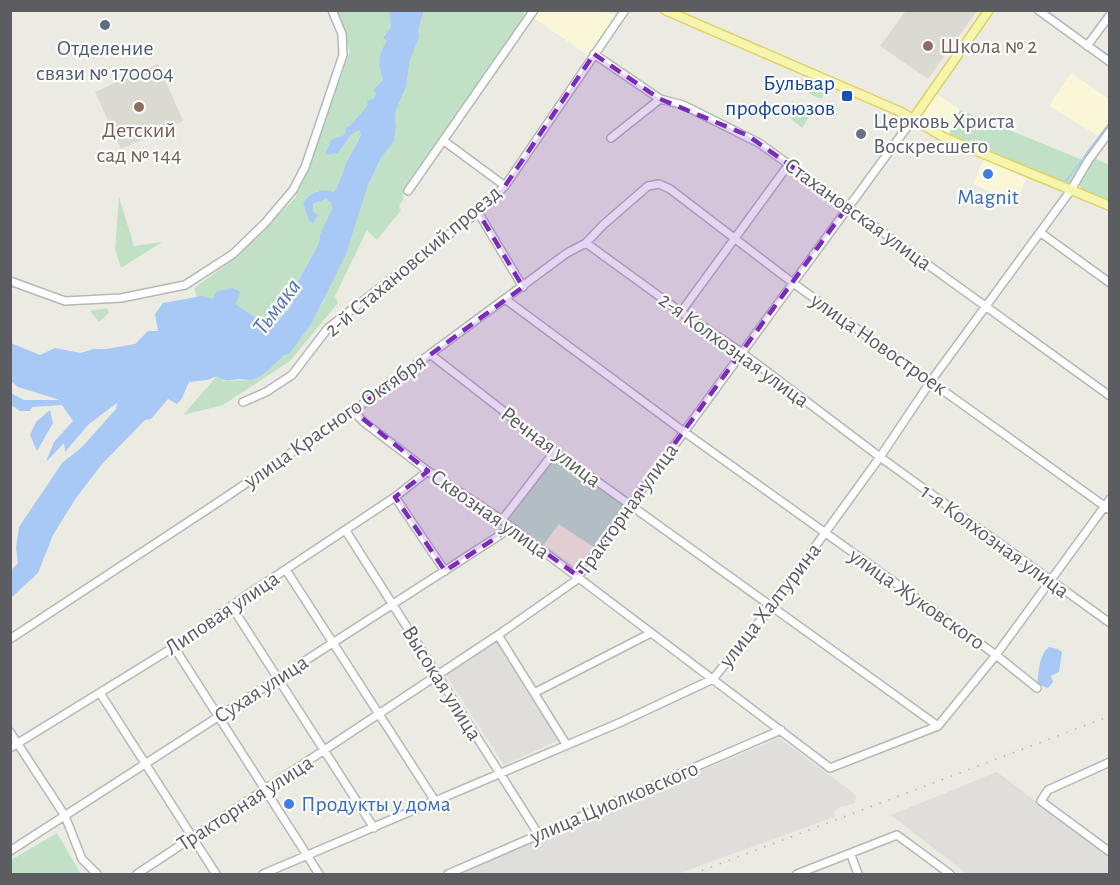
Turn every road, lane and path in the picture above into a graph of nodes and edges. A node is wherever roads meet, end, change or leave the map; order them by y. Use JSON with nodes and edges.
{"nodes":[{"id":1,"x":332,"y":10,"type":"edge"},
{"id":2,"x":534,"y":10,"type":"edge"},
{"id":3,"x":625,"y":10,"type":"edge"},
{"id":4,"x":664,"y":10,"type":"edge"},
{"id":5,"x":988,"y":10,"type":"edge"},
{"id":6,"x":1038,"y":10,"type":"edge"},
{"id":7,"x":677,"y":13,"type":"edge"},
{"id":8,"x":1110,"y":15,"type":"edge"},
{"id":9,"x":1087,"y":46,"type":"junction"},
{"id":10,"x":594,"y":54,"type":"junction"},
{"id":11,"x":1110,"y":62,"type":"edge"},
{"id":12,"x":660,"y":99,"type":"junction"},
{"id":13,"x":913,"y":119,"type":"junction"},
{"id":14,"x":1110,"y":131,"type":"edge"},
{"id":15,"x":611,"y":138,"type":"dead end"},
{"id":16,"x":444,"y":141,"type":"junction"},
{"id":17,"x":789,"y":164,"type":"junction"},
{"id":18,"x":505,"y":186,"type":"junction"},
{"id":19,"x":648,"y":186,"type":"joint"},
{"id":20,"x":1071,"y":190,"type":"junction"},
{"id":21,"x":408,"y":191,"type":"dead end"},
{"id":22,"x":848,"y":206,"type":"junction"},
{"id":23,"x":1110,"y":206,"type":"edge"},
{"id":24,"x":478,"y":212,"type":"junction"},
{"id":25,"x":1041,"y":233,"type":"junction"},
{"id":26,"x":736,"y":238,"type":"junction"},
{"id":27,"x":586,"y":243,"type":"junction"},
{"id":28,"x":10,"y":281,"type":"edge"},
{"id":29,"x":793,"y":283,"type":"junction"},
{"id":30,"x":1110,"y":283,"type":"edge"},
{"id":31,"x":523,"y":287,"type":"junction"},
{"id":32,"x":505,"y":299,"type":"junction"},
{"id":33,"x":986,"y":308,"type":"junction"},
{"id":34,"x":681,"y":312,"type":"junction"},
{"id":35,"x":741,"y":352,"type":"junction"},
{"id":36,"x":430,"y":354,"type":"junction"},
{"id":37,"x":931,"y":381,"type":"junction"},
{"id":38,"x":1110,"y":396,"type":"edge"},
{"id":39,"x":243,"y":402,"type":"dead end"},
{"id":40,"x":353,"y":411,"type":"junction"},
{"id":41,"x":683,"y":431,"type":"junction"},
{"id":42,"x":555,"y":452,"type":"junction"},
{"id":43,"x":880,"y":457,"type":"junction"},
{"id":44,"x":428,"y":471,"type":"junction"},
{"id":45,"x":395,"y":497,"type":"junction"},
{"id":46,"x":1110,"y":499,"type":"edge"},
{"id":47,"x":630,"y":505,"type":"junction"},
{"id":48,"x":1107,"y":508,"type":"edge"},
{"id":49,"x":502,"y":520,"type":"junction"},
{"id":50,"x":511,"y":528,"type":"junction"},
{"id":51,"x":346,"y":531,"type":"junction"},
{"id":52,"x":824,"y":534,"type":"junction"},
{"id":53,"x":286,"y":570,"type":"junction"},
{"id":54,"x":445,"y":571,"type":"junction"},
{"id":55,"x":578,"y":576,"type":"junction"},
{"id":56,"x":1050,"y":581,"type":"junction"},
{"id":57,"x":392,"y":605,"type":"junction"},
{"id":58,"x":772,"y":606,"type":"junction"},
{"id":59,"x":232,"y":607,"type":"junction"},
{"id":60,"x":1110,"y":624,"type":"edge"},
{"id":61,"x":651,"y":633,"type":"junction"},
{"id":62,"x":498,"y":635,"type":"junction"},
{"id":63,"x":10,"y":639,"type":"edge"},
{"id":64,"x":333,"y":643,"type":"junction"},
{"id":65,"x":174,"y":647,"type":"junction"},
{"id":66,"x":996,"y":655,"type":"junction"},
{"id":67,"x":438,"y":676,"type":"junction"},
{"id":68,"x":278,"y":679,"type":"junction"},
{"id":69,"x":713,"y":679,"type":"junction"},
{"id":70,"x":1037,"y":688,"type":"dead end"},
{"id":71,"x":100,"y":693,"type":"junction"},
{"id":72,"x":534,"y":693,"type":"junction"},
{"id":73,"x":379,"y":713,"type":"junction"},
{"id":74,"x":218,"y":717,"type":"junction"},
{"id":75,"x":938,"y":726,"type":"junction"},
{"id":76,"x":781,"y":730,"type":"junction"},
{"id":77,"x":10,"y":732,"type":"edge"},
{"id":78,"x":18,"y":743,"type":"junction"},
{"id":79,"x":566,"y":744,"type":"junction"},
{"id":80,"x":10,"y":748,"type":"edge"},
{"id":81,"x":324,"y":751,"type":"junction"},
{"id":82,"x":1110,"y":762,"type":"edge"},
{"id":83,"x":146,"y":764,"type":"junction"},
{"id":84,"x":499,"y":772,"type":"junction"},
{"id":85,"x":266,"y":790,"type":"junction"},
{"id":86,"x":435,"y":801,"type":"junction"},
{"id":87,"x":65,"y":816,"type":"junction"},
{"id":88,"x":374,"y":828,"type":"junction"},
{"id":89,"x":539,"y":835,"type":"junction"},
{"id":90,"x":192,"y":837,"type":"junction"},
{"id":91,"x":10,"y":851,"type":"edge"},
{"id":92,"x":1110,"y":852,"type":"edge"},
{"id":93,"x":851,"y":855,"type":"junction"},
{"id":94,"x":307,"y":856,"type":"junction"},
{"id":95,"x":97,"y":874,"type":"edge"},
{"id":96,"x":137,"y":874,"type":"edge"},
{"id":97,"x":216,"y":874,"type":"edge"},
{"id":98,"x":264,"y":874,"type":"edge"},
{"id":99,"x":319,"y":874,"type":"edge"},
{"id":100,"x":448,"y":874,"type":"edge"},
{"id":101,"x":797,"y":874,"type":"edge"},
{"id":102,"x":858,"y":874,"type":"edge"},
{"id":103,"x":950,"y":874,"type":"edge"}],
"edges":[{"from":1,"to":28,"type":"street"},
{"from":2,"to":16,"type":"street"},
{"from":3,"to":10,"type":"street","name":"2-й Стахановский проезд"},
{"from":4,"to":7,"type":"main road"},
{"from":5,"to":13,"type":"main road","name":"Тракторная улица"},
{"from":6,"to":9,"type":"street"},
{"from":7,"to":13,"type":"main road"},
{"from":8,"to":9,"type":"street"},
{"from":9,"to":11,"type":"street"},
{"from":10,"to":12,"type":"street","name":"Стахановская улица"},
{"from":10,"to":18,"type":"street","name":"2-й Стахановский проезд"},
{"from":12,"to":15,"type":"street"},
{"from":12,"to":17,"type":"street","name":"Стахановская улица"},
{"from":13,"to":20,"type":"main road"},
{"from":13,"to":22,"type":"street","name":"Тракторная улица"},
{"from":14,"to":20,"type":"street","name":"улица Халтурина"},
{"from":16,"to":18,"type":"street"},
{"from":16,"to":21,"type":"street"},
{"from":17,"to":22,"type":"street","name":"Стахановская улица"},
{"from":17,"to":26,"type":"street"},
{"from":18,"to":24,"type":"street","name":"2-й Стахановский проезд"},
{"from":19,"to":26,"type":"street","name":"улица Новостроек"},
{"from":19,"to":27,"type":"street","name":"улица Красного Октября"},
{"from":20,"to":23,"type":"main road"},
{"from":20,"to":25,"type":"street","name":"улица Халтурина"},
{"from":22,"to":29,"type":"street","name":"Тракторная улица"},
{"from":22,"to":33,"type":"street","name":"Стахановская улица"},
{"from":24,"to":31,"type":"street"},
{"from":24,"to":39,"type":"street","name":"2-й Стахановский проезд"},
{"from":25,"to":30,"type":"street"},
{"from":25,"to":33,"type":"street","name":"улица Халтурина"},
{"from":26,"to":29,"type":"street","name":"улица Новостроек"},
{"from":26,"to":34,"type":"street"},
{"from":27,"to":31,"type":"street","name":"улица Красного Октября"},
{"from":27,"to":34,"type":"street","name":"2-я Колхозная улица"},
{"from":29,"to":35,"type":"street","name":"Тракторная улица"},
{"from":29,"to":37,"type":"street","name":"улица Новостроек"},
{"from":31,"to":32,"type":"street","name":"улица Красного Октября"},
{"from":32,"to":36,"type":"street","name":"улица Красного Октября"},
{"from":32,"to":41,"type":"street","name":"улица Жуковского"},
{"from":33,"to":37,"type":"street","name":"улица Халтурина"},
{"from":33,"to":38,"type":"street","name":"Стахановская улица"},
{"from":34,"to":35,"type":"street","name":"2-я Колхозная улица"},
{"from":35,"to":41,"type":"street","name":"Тракторная улица"},
{"from":35,"to":43,"type":"street","name":"2-я Колхозная улица"},
{"from":36,"to":40,"type":"street","name":"улица Красного Октября"},
{"from":36,"to":42,"type":"street","name":"Речная улица"},
{"from":37,"to":43,"type":"street","name":"улица Халтурина"},
{"from":37,"to":48,"type":"street","name":"улица Новостроек"},
{"from":40,"to":44,"type":"street","name":"Сквозная улица"},
{"from":40,"to":63,"type":"street","name":"улица Красного Октября"},
{"from":41,"to":47,"type":"street","name":"Тракторная улица"},
{"from":41,"to":52,"type":"street","name":"улица Жуковского"},
{"from":42,"to":47,"type":"street","name":"Речная улица"},
{"from":42,"to":49,"type":"street"},
{"from":43,"to":52,"type":"street","name":"улица Халтурина"},
{"from":43,"to":56,"type":"street","name":"1-я Колхозная улица"},
{"from":44,"to":45,"type":"street","name":"Липовая улица"},
{"from":44,"to":49,"type":"street","name":"Сквозная улица"},
{"from":45,"to":51,"type":"street","name":"Липовая улица"},
{"from":45,"to":54,"type":"street"},
{"from":46,"to":48,"type":"street"},
{"from":47,"to":55,"type":"street","name":"Тракторная улица"},
{"from":47,"to":58,"type":"street","name":"Речная улица"},
{"from":48,"to":56,"type":"street"},
{"from":49,"to":50,"type":"street","name":"Сквозная улица"},
{"from":50,"to":54,"type":"street","name":"Сухая улица"},
{"from":50,"to":55,"type":"street","name":"Сквозная улица"},
{"from":51,"to":53,"type":"street","name":"Липовая улица"},
{"from":51,"to":57,"type":"street","name":"Высокая улица"},
{"from":52,"to":58,"type":"street","name":"улица Халтурина"},
{"from":52,"to":66,"type":"street","name":"улица Жуковского"},
{"from":53,"to":59,"type":"street","name":"Липовая улица"},
{"from":53,"to":64,"type":"street"},
{"from":54,"to":57,"type":"street","name":"Сухая улица"},
{"from":55,"to":61,"type":"street","name":"Сквозная улица"},
{"from":55,"to":62,"type":"street","name":"Тракторная улица"},
{"from":56,"to":60,"type":"street","name":"1-я Колхозная улица"},
{"from":56,"to":66,"type":"street"},
{"from":57,"to":64,"type":"street","name":"Сухая улица"},
{"from":57,"to":67,"type":"street","name":"Высокая улица"},
{"from":58,"to":69,"type":"street","name":"улица Халтурина"},
{"from":58,"to":75,"type":"street","name":"Речная улица"},
{"from":59,"to":65,"type":"street","name":"Липовая улица"},
{"from":59,"to":68,"type":"street"},
{"from":61,"to":69,"type":"street","name":"Сквозная улица"},
{"from":61,"to":72,"type":"street"},
{"from":62,"to":67,"type":"street","name":"Тракторная улица"},
{"from":62,"to":72,"type":"street"},
{"from":64,"to":68,"type":"street","name":"Сухая улица"},
{"from":64,"to":73,"type":"street"},
{"from":65,"to":71,"type":"street","name":"Липовая улица"},
{"from":65,"to":74,"type":"street"},
{"from":66,"to":70,"type":"street","name":"улица Жуковского"},
{"from":66,"to":75,"type":"street"},
{"from":67,"to":73,"type":"street","name":"Тракторная улица"},
{"from":67,"to":84,"type":"street","name":"Высокая улица"},
{"from":68,"to":74,"type":"street","name":"Сухая улица"},
{"from":68,"to":81,"type":"street"},
{"from":69,"to":76,"type":"street","name":"Сквозная улица"},
{"from":69,"to":79,"type":"street","name":"улица Халтурина"},
{"from":71,"to":78,"type":"street","name":"Липовая улица"},
{"from":71,"to":83,"type":"street"},
{"from":72,"to":79,"type":"street"},
{"from":73,"to":81,"type":"street","name":"Тракторная улица"},
{"from":73,"to":86,"type":"street"},
{"from":74,"to":83,"type":"street","name":"Сухая улица"},
{"from":74,"to":85,"type":"street"},
{"from":75,"to":76,"type":"street","name":"Сквозная улица"},
{"from":76,"to":89,"type":"street","name":"улица Циолковского"},
{"from":77,"to":78,"type":"street"},
{"from":78,"to":80,"type":"street","name":"Липовая улица"},
{"from":78,"to":87,"type":"street"},
{"from":79,"to":84,"type":"street","name":"улица Халтурина"},
{"from":81,"to":85,"type":"street","name":"Тракторная улица"},
{"from":81,"to":88,"type":"street"},
{"from":82,"to":92,"type":"street"},
{"from":83,"to":87,"type":"street","name":"Сухая улица"},
{"from":83,"to":90,"type":"street"},
{"from":84,"to":86,"type":"street","name":"улица Халтурина"},
{"from":84,"to":89,"type":"street","name":"Высокая улица"},
{"from":85,"to":90,"type":"street","name":"Тракторная улица"},
{"from":85,"to":94,"type":"street"},
{"from":86,"to":88,"type":"street","name":"улица Халтурина"},
{"from":87,"to":91,"type":"street","name":"Сухая улица"},
{"from":87,"to":95,"type":"street"},
{"from":88,"to":94,"type":"street","name":"улица Халтурина"},
{"from":89,"to":100,"type":"street","name":"улица Циолковского"},
{"from":90,"to":96,"type":"street","name":"Тракторная улица"},
{"from":90,"to":97,"type":"street"},
{"from":93,"to":101,"type":"street"},
{"from":93,"to":102,"type":"street"},
{"from":93,"to":103,"type":"street"},
{"from":94,"to":98,"type":"street","name":"улица Халтурина"},
{"from":94,"to":99,"type":"street"}]}
